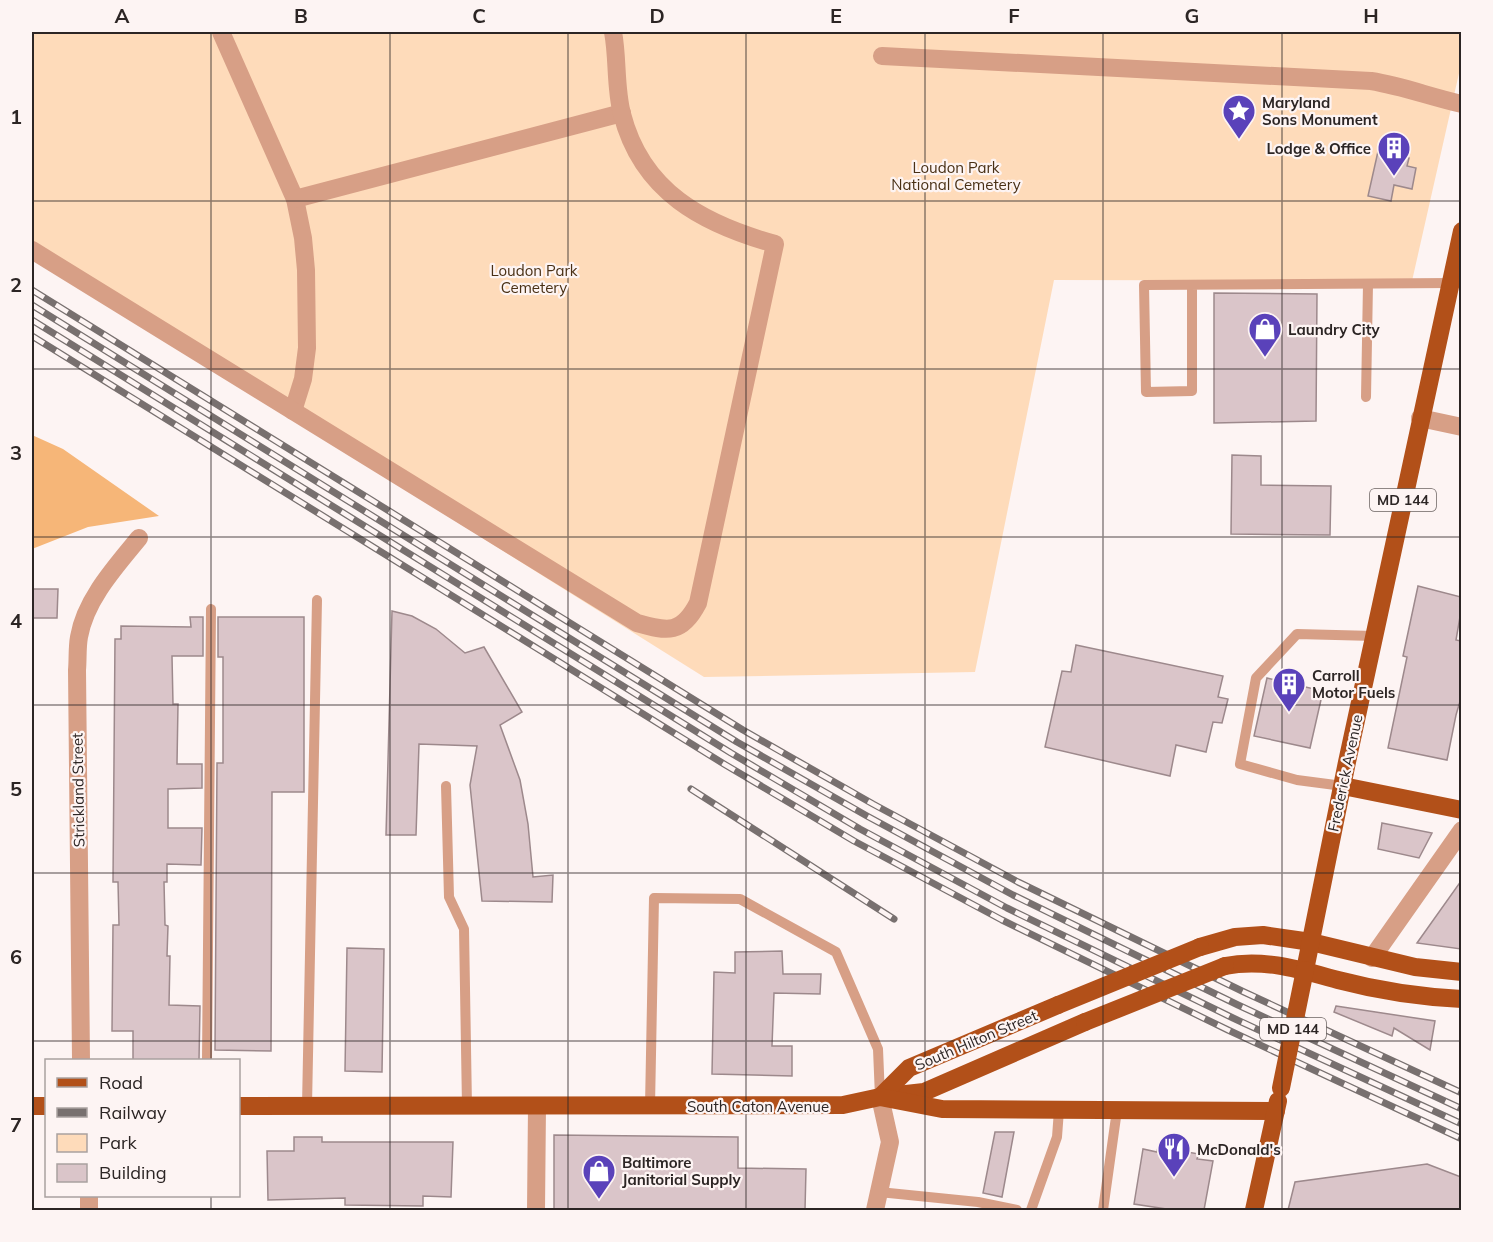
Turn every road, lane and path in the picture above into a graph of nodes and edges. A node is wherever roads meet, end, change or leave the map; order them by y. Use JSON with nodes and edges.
{"nodes":[{"id":1,"x":221,"y":32,"type":"edge"},
{"id":2,"x":613,"y":32,"type":"edge"},
{"id":3,"x":882,"y":56,"type":"dead end"},
{"id":4,"x":1461,"y":104,"type":"edge"},
{"id":5,"x":622,"y":113,"type":"junction"},
{"id":6,"x":295,"y":200,"type":"junction"},
{"id":7,"x":1461,"y":231,"type":"edge"},
{"id":8,"x":32,"y":250,"type":"edge"},
{"id":9,"x":1368,"y":284,"type":"junction"},
{"id":10,"x":1450,"y":284,"type":"junction"},
{"id":11,"x":1192,"y":285,"type":"junction"},
{"id":12,"x":1366,"y":397,"type":"dead end"},
{"id":13,"x":293,"y":411,"type":"junction"},
{"id":14,"x":1420,"y":418,"type":"junction"},
{"id":15,"x":1461,"y":427,"type":"edge"},
{"id":16,"x":139,"y":538,"type":"dead end"},
{"id":17,"x":317,"y":600,"type":"dead end"},
{"id":18,"x":211,"y":609,"type":"dead end"},
{"id":19,"x":1374,"y":636,"type":"junction"},
{"id":20,"x":446,"y":786,"type":"dead end"},
{"id":21,"x":1342,"y":786,"type":"junction"},
{"id":22,"x":1461,"y":810,"type":"edge"},
{"id":23,"x":1461,"y":830,"type":"edge"},
{"id":24,"x":1311,"y":942,"type":"junction"},
{"id":25,"x":1372,"y":958,"type":"junction"},
{"id":26,"x":1305,"y":970,"type":"junction"},
{"id":27,"x":1461,"y":972,"type":"edge"},
{"id":28,"x":1461,"y":999,"type":"edge"},
{"id":29,"x":81,"y":1059,"type":"edge"},
{"id":30,"x":207,"y":1059,"type":"edge"},
{"id":31,"x":880,"y":1097,"type":"junction"},
{"id":32,"x":240,"y":1106,"type":"edge"},
{"id":33,"x":307,"y":1106,"type":"junction"},
{"id":34,"x":467,"y":1106,"type":"junction"},
{"id":35,"x":537,"y":1106,"type":"junction"},
{"id":36,"x":650,"y":1106,"type":"junction"},
{"id":37,"x":1059,"y":1110,"type":"junction"},
{"id":38,"x":1117,"y":1110,"type":"junction"},
{"id":39,"x":1276,"y":1111,"type":"junction"},
{"id":40,"x":879,"y":1192,"type":"junction"},
{"id":41,"x":536,"y":1210,"type":"edge"},
{"id":42,"x":875,"y":1210,"type":"edge"},
{"id":43,"x":1017,"y":1210,"type":"edge"},
{"id":44,"x":1031,"y":1210,"type":"edge"},
{"id":45,"x":1103,"y":1210,"type":"edge"},
{"id":46,"x":1254,"y":1210,"type":"edge"}],
"edges":[{"from":1,"to":6,"type":"street"},
{"from":2,"to":5,"type":"street"},
{"from":3,"to":4,"type":"street"},
{"from":5,"to":6,"type":"street"},
{"from":5,"to":13,"type":"street"},
{"from":6,"to":13,"type":"street"},
{"from":7,"to":10,"type":"main road","name":"Frederick Avenue","number":"MD 144"},
{"from":8,"to":13,"type":"street"},
{"from":9,"to":10,"type":"lane"},
{"from":9,"to":11,"type":"lane"},
{"from":9,"to":12,"type":"lane"},
{"from":10,"to":14,"type":"main road","name":"Frederick Avenue","number":"MD 144"},
{"from":11,"to":11,"type":"lane"},
{"from":14,"to":15,"type":"street"},
{"from":14,"to":19,"type":"main road","name":"Frederick Avenue","number":"MD 144"},
{"from":16,"to":29,"type":"street","name":"Strickland Street"},
{"from":17,"to":33,"type":"lane"},
{"from":18,"to":30,"type":"lane"},
{"from":19,"to":21,"type":"main road","name":"Frederick Avenue","number":"MD 144"},
{"from":19,"to":21,"type":"lane"},
{"from":20,"to":34,"type":"lane"},
{"from":21,"to":22,"type":"main road"},
{"from":21,"to":24,"type":"main road","name":"Frederick Avenue","number":"MD 144"},
{"from":23,"to":25,"type":"street"},
{"from":24,"to":25,"type":"main road","name":"South Hilton Street"},
{"from":24,"to":26,"type":"main road","name":"Frederick Avenue","number":"MD 144"},
{"from":24,"to":31,"type":"main road","name":"South Hilton Street","bridge":true},
{"from":25,"to":27,"type":"main road","name":"South Hilton Street"},
{"from":26,"to":28,"type":"main road","name":"South Hilton Street"},
{"from":26,"to":31,"type":"main road","name":"South Hilton Street","bridge":true},
{"from":26,"to":39,"type":"main road","name":"Frederick Avenue","number":"MD 144","bridge":true},
{"from":31,"to":36,"type":"main road","name":"South Caton Avenue"},
{"from":31,"to":36,"type":"lane"},
{"from":31,"to":37,"type":"main road","name":"South Caton Avenue"},
{"from":31,"to":40,"type":"street"},
{"from":32,"to":33,"type":"main road","name":"South Caton Avenue"},
{"from":33,"to":34,"type":"main road","name":"South Caton Avenue"},
{"from":34,"to":35,"type":"main road","name":"South Caton Avenue"},
{"from":35,"to":36,"type":"main road","name":"South Caton Avenue"},
{"from":35,"to":41,"type":"street"},
{"from":37,"to":38,"type":"main road","name":"South Caton Avenue"},
{"from":37,"to":44,"type":"lane"},
{"from":38,"to":39,"type":"main road","name":"South Caton Avenue"},
{"from":38,"to":45,"type":"lane"},
{"from":39,"to":46,"type":"main road","name":"Frederick Avenue","number":"MD 144"},
{"from":40,"to":42,"type":"street"},
{"from":40,"to":43,"type":"lane"}]}
